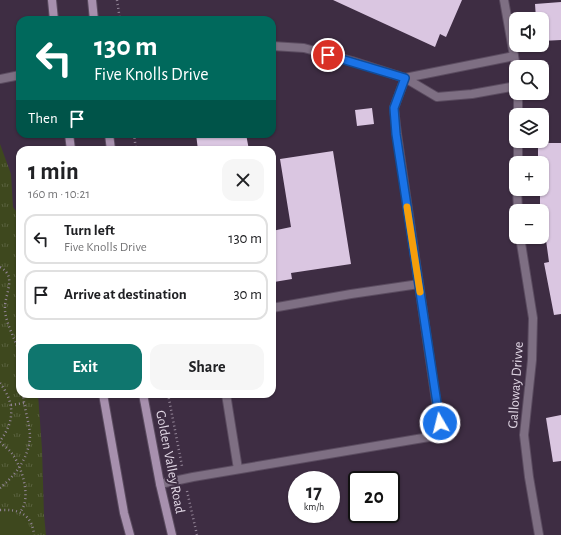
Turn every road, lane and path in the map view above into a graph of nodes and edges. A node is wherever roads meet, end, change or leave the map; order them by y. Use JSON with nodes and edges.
{"nodes":[{"id":1,"x":52,"y":0,"type":"edge"},
{"id":2,"x":92,"y":0,"type":"edge"},
{"id":3,"x":117,"y":0,"type":"edge"},
{"id":4,"x":504,"y":0,"type":"edge"},
{"id":5,"x":54,"y":16,"type":"edge"},
{"id":6,"x":94,"y":16,"type":"edge"},
{"id":7,"x":119,"y":16,"type":"edge"},
{"id":8,"x":276,"y":46,"type":"edge"},
{"id":9,"x":514,"y":56,"type":"junction"},
{"id":10,"x":515,"y":60,"type":"edge"},
{"id":11,"x":16,"y":76,"type":"edge"},
{"id":12,"x":405,"y":78,"type":"junction"},
{"id":13,"x":0,"y":79,"type":"edge"},
{"id":14,"x":509,"y":87,"type":"edge"},
{"id":15,"x":521,"y":244,"type":"edge"},
{"id":16,"x":0,"y":266,"type":"edge"},
{"id":17,"x":419,"y":284,"type":"junction"},
{"id":18,"x":5,"y":307,"type":"junction"},
{"id":19,"x":276,"y":307,"type":"edge"},
{"id":20,"x":0,"y":308,"type":"edge"},
{"id":21,"x":16,"y":341,"type":"edge"},
{"id":22,"x":0,"y":383,"type":"edge"},
{"id":23,"x":23,"y":398,"type":"edge"},
{"id":24,"x":104,"y":398,"type":"edge"},
{"id":25,"x":144,"y":398,"type":"edge"},
{"id":26,"x":227,"y":398,"type":"edge"},
{"id":27,"x":24,"y":403,"type":"junction"},
{"id":28,"x":11,"y":405,"type":"junction"},
{"id":29,"x":0,"y":441,"type":"edge"},
{"id":30,"x":20,"y":467,"type":"junction"},
{"id":31,"x":238,"y":469,"type":"junction"},
{"id":32,"x":160,"y":484,"type":"junction"},
{"id":33,"x":0,"y":488,"type":"edge"},
{"id":34,"x":0,"y":510,"type":"edge"},
{"id":35,"x":20,"y":512,"type":"junction"},
{"id":36,"x":34,"y":535,"type":"edge"},
{"id":37,"x":130,"y":535,"type":"edge"},
{"id":38,"x":172,"y":535,"type":"edge"},
{"id":39,"x":539,"y":535,"type":"edge"}],
"edges":[{"from":1,"to":5,"type":"main road"},
{"from":2,"to":6,"type":"main road"},
{"from":3,"to":7,"type":"path"},
{"from":4,"to":9,"type":"street"},
{"from":8,"to":12,"type":"street"},
{"from":9,"to":10,"type":"street"},
{"from":9,"to":12,"type":"street"},
{"from":11,"to":13,"type":"street"},
{"from":12,"to":14,"type":"street"},
{"from":12,"to":17,"type":"street"},
{"from":15,"to":39,"type":"street","name":"Galloway Drivve"},
{"from":16,"to":18,"type":"path"},
{"from":17,"to":19,"type":"street"},
{"from":17,"to":31,"type":"street"},
{"from":18,"to":20,"type":"path"},
{"from":18,"to":21,"type":"path"},
{"from":22,"to":28,"type":"path"},
{"from":23,"to":27,"type":"path"},
{"from":24,"to":37,"type":"main road"},
{"from":25,"to":32,"type":"main road","name":"Golden Valley Road"},
{"from":26,"to":31,"type":"street"},
{"from":27,"to":28,"type":"path"},
{"from":27,"to":30,"type":"path"},
{"from":28,"to":29,"type":"path"},
{"from":29,"to":30,"type":"path"},
{"from":30,"to":33,"type":"path"},
{"from":30,"to":35,"type":"path"},
{"from":31,"to":32,"type":"street"},
{"from":32,"to":38,"type":"main road","name":"Golden Valley Road"},
{"from":34,"to":35,"type":"path"},
{"from":35,"to":36,"type":"path"}]}
